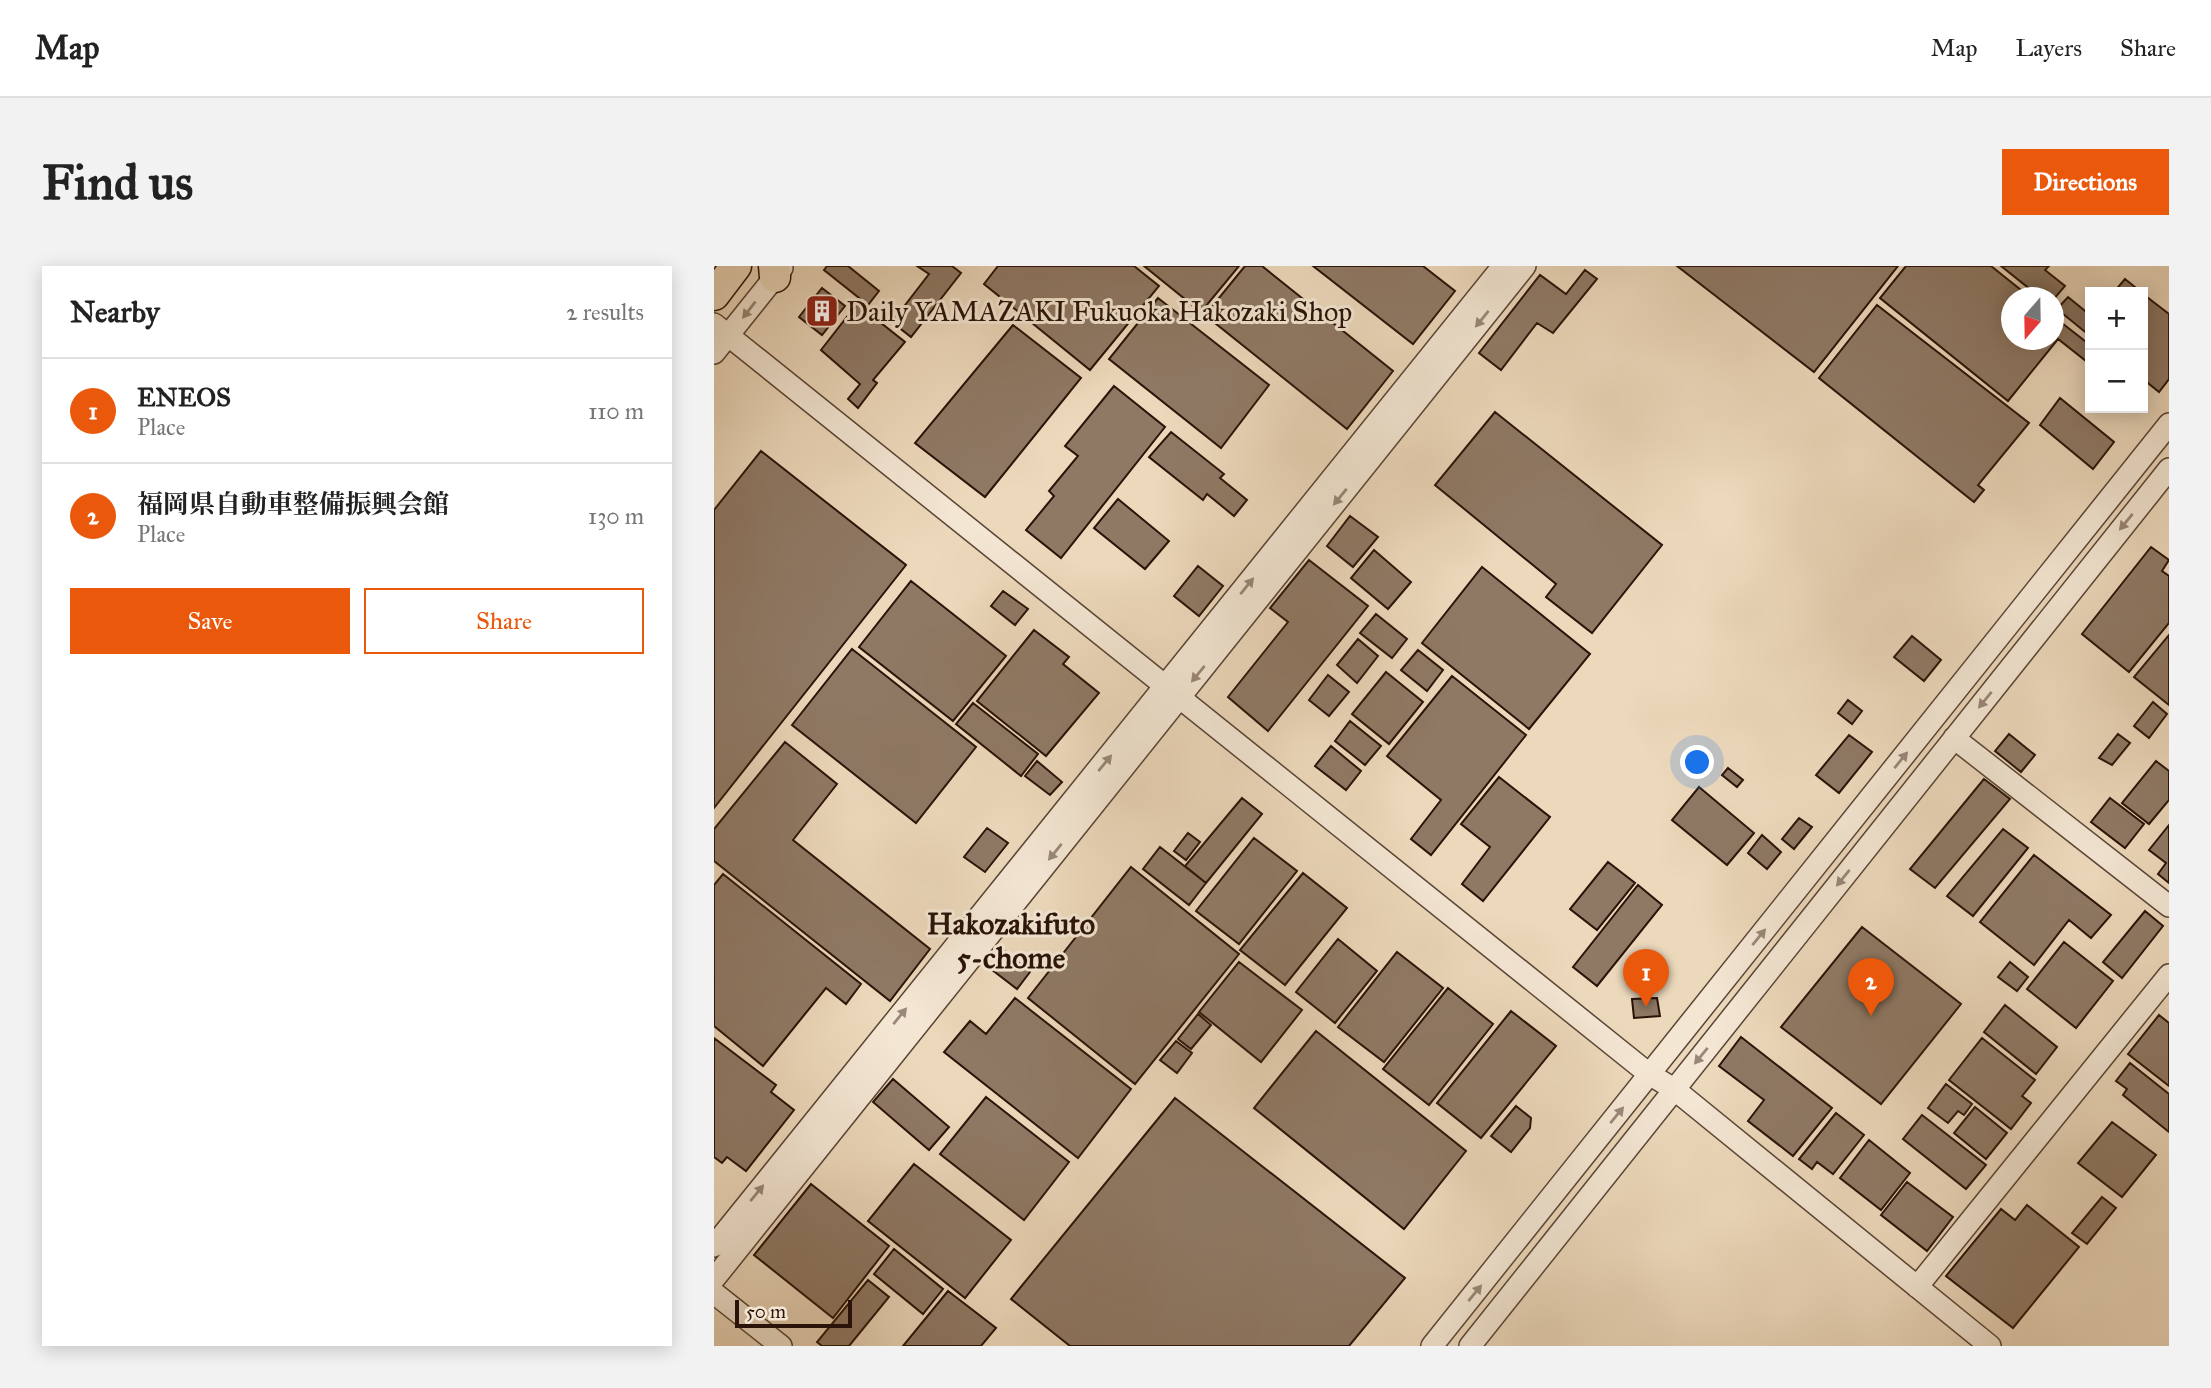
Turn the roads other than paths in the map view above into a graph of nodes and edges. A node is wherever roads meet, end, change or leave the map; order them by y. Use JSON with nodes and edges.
{"nodes":[{"id":1,"x":722,"y":266,"type":"edge"},
{"id":2,"x":728,"y":266,"type":"edge"},
{"id":3,"x":736,"y":266,"type":"edge"},
{"id":4,"x":1503,"y":266,"type":"edge"},
{"id":5,"x":1525,"y":266,"type":"edge"},
{"id":6,"x":777,"y":270,"type":"edge"},
{"id":7,"x":714,"y":275,"type":"edge"},
{"id":8,"x":714,"y":284,"type":"edge"},
{"id":9,"x":714,"y":295,"type":"edge"},
{"id":10,"x":721,"y":330,"type":"edge"},
{"id":11,"x":714,"y":353,"type":"edge"},
{"id":12,"x":2169,"y":424,"type":"edge"},
{"id":13,"x":2169,"y":469,"type":"edge"},
{"id":14,"x":1173,"y":692,"type":"junction"},
{"id":15,"x":1954,"y":738,"type":"junction"},
{"id":16,"x":2169,"y":906,"type":"edge"},
{"id":17,"x":2169,"y":975,"type":"edge"},
{"id":18,"x":1649,"y":1074,"type":"junction"},
{"id":19,"x":1674,"y":1089,"type":"junction"},
{"id":20,"x":714,"y":1246,"type":"edge"},
{"id":21,"x":714,"y":1279,"type":"edge"},
{"id":22,"x":1917,"y":1287,"type":"junction"},
{"id":23,"x":714,"y":1293,"type":"edge"},
{"id":24,"x":780,"y":1346,"type":"edge"},
{"id":25,"x":1432,"y":1346,"type":"edge"},
{"id":26,"x":1470,"y":1346,"type":"edge"},
{"id":27,"x":1990,"y":1346,"type":"edge"}],
"edges":[{"from":1,"to":7,"type":"street"},
{"from":2,"to":8,"type":"highway"},
{"from":3,"to":9,"type":"highway"},
{"from":14,"to":4,"type":"street","one_way":true},
{"from":5,"to":14,"type":"street","one_way":true},
{"from":6,"to":10,"type":"street","one_way":true},
{"from":10,"to":11,"type":"street"},
{"from":10,"to":14,"type":"street"},
{"from":18,"to":12,"type":"street","one_way":true},
{"from":13,"to":15,"type":"street","one_way":true},
{"from":14,"to":18,"type":"street"},
{"from":20,"to":14,"type":"street","one_way":true},
{"from":14,"to":21,"type":"street","one_way":true},
{"from":15,"to":16,"type":"street"},
{"from":15,"to":19,"type":"street","one_way":true},
{"from":17,"to":22,"type":"street"},
{"from":18,"to":19,"type":"street"},
{"from":25,"to":18,"type":"street","one_way":true},
{"from":19,"to":22,"type":"street"},
{"from":19,"to":26,"type":"street"},
{"from":22,"to":27,"type":"street"},
{"from":23,"to":24,"type":"street"}]}
